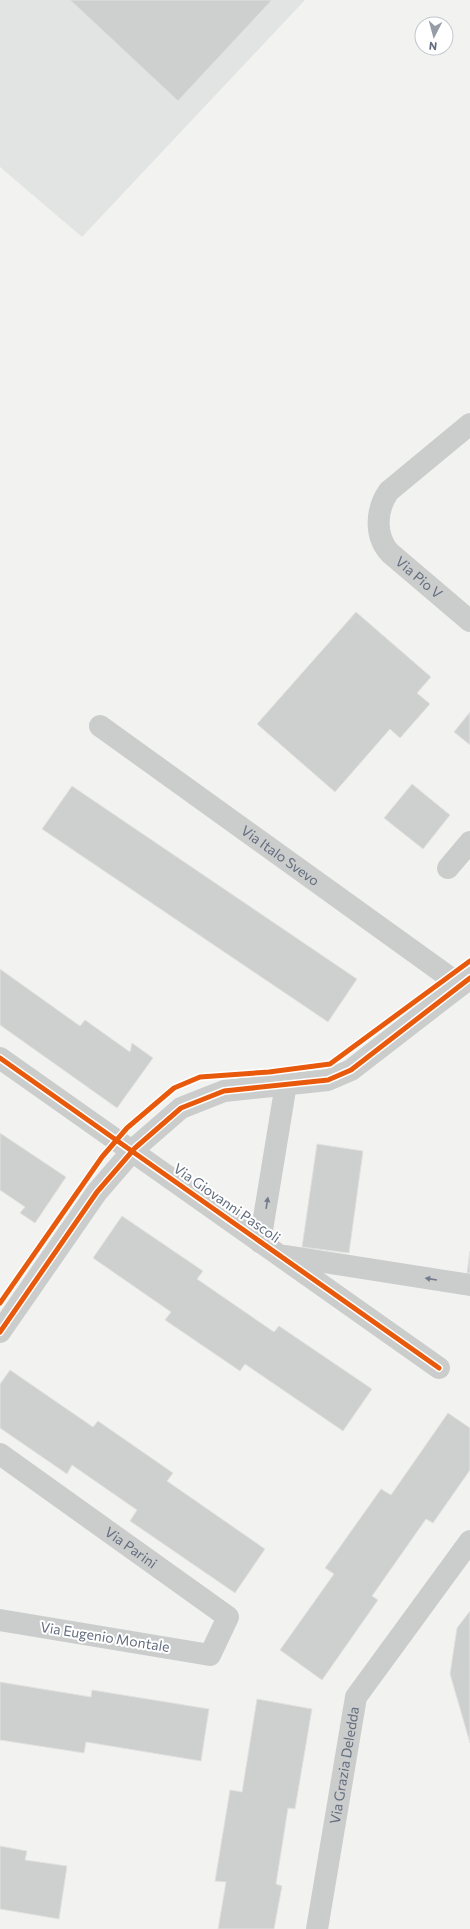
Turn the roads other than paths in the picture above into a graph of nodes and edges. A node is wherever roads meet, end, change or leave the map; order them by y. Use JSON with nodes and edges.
{"nodes":[{"id":1,"x":470,"y":424,"type":"edge"},
{"id":2,"x":470,"y":621,"type":"edge"},
{"id":3,"x":100,"y":726,"type":"dead end"},
{"id":4,"x":470,"y":842,"type":"edge"},
{"id":5,"x":448,"y":868,"type":"dead end"},
{"id":6,"x":465,"y":982,"type":"edge"},
{"id":7,"x":0,"y":1058,"type":"edge"},
{"id":8,"x":286,"y":1084,"type":"junction"},
{"id":9,"x":132,"y":1151,"type":"junction"},
{"id":10,"x":260,"y":1242,"type":"junction"},
{"id":11,"x":280,"y":1255,"type":"junction"},
{"id":12,"x":470,"y":1285,"type":"edge"},
{"id":13,"x":0,"y":1332,"type":"edge"},
{"id":14,"x":439,"y":1368,"type":"dead end"},
{"id":15,"x":0,"y":1454,"type":"edge"},
{"id":16,"x":470,"y":1541,"type":"edge"},
{"id":17,"x":0,"y":1620,"type":"edge"},
{"id":18,"x":210,"y":1655,"type":"joint"},
{"id":19,"x":317,"y":1929,"type":"edge"}],
"edges":[{"from":1,"to":2,"type":"street","name":"Via Pio V"},
{"from":3,"to":6,"type":"street","name":"Via Italo Svevo"},
{"from":4,"to":5,"type":"street"},
{"from":6,"to":8,"type":"street"},
{"from":7,"to":9,"type":"street","name":"Via Giovanni Pascoli"},
{"from":8,"to":9,"type":"street"},
{"from":10,"to":8,"type":"street","one_way":true},
{"from":9,"to":10,"type":"street","name":"Via Giovanni Pascoli"},
{"from":9,"to":13,"type":"street"},
{"from":10,"to":11,"type":"street","name":"Via Giovanni Pascoli"},
{"from":12,"to":11,"type":"street","one_way":true},
{"from":11,"to":14,"type":"street","name":"Via Giovanni Pascoli"},
{"from":15,"to":18,"type":"street","name":"Via Parini"},
{"from":16,"to":19,"type":"street","name":"Via Grazia Deledda"},
{"from":17,"to":18,"type":"street","name":"Via Eugenio Montale"}]}
